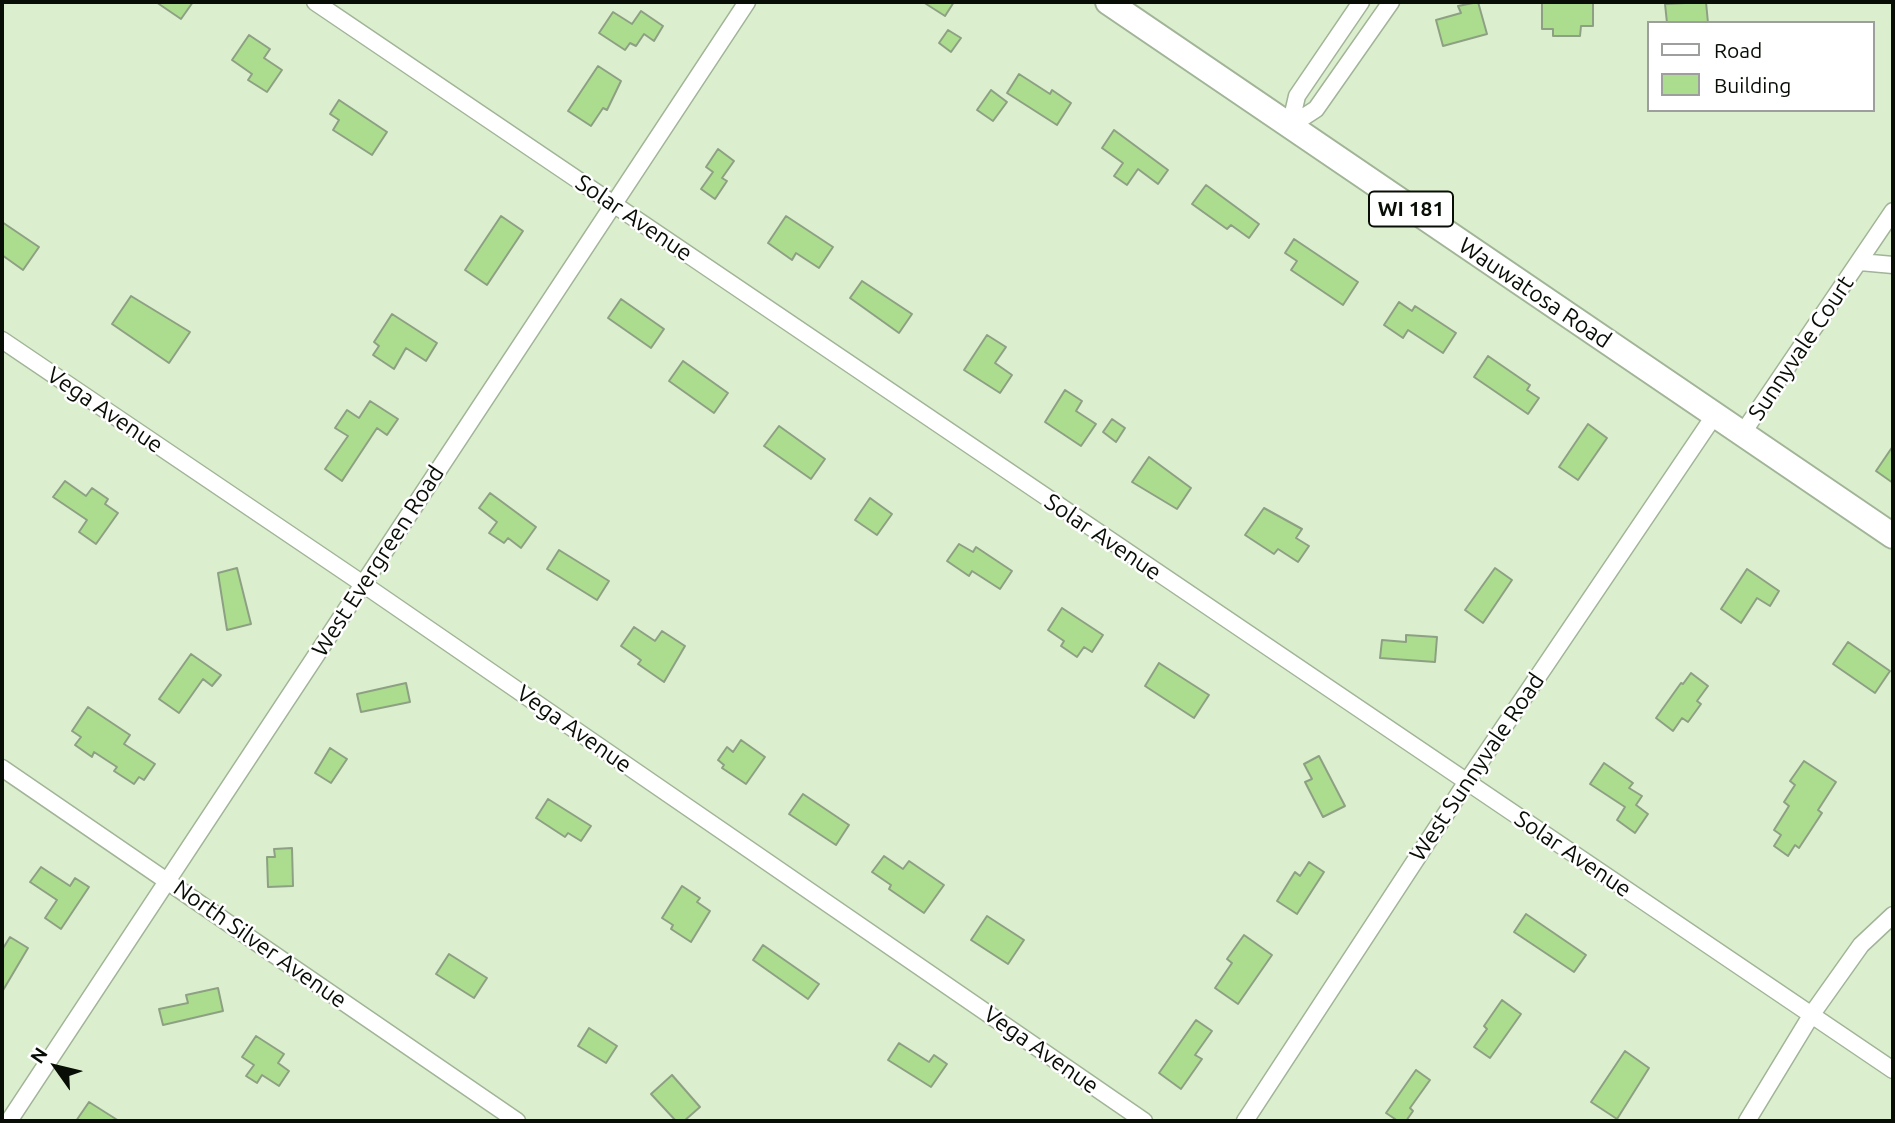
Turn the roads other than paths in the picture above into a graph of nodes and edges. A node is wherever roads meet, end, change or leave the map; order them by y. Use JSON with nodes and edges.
{"nodes":[{"id":1,"x":315,"y":2,"type":"edge"},
{"id":2,"x":747,"y":2,"type":"edge"},
{"id":3,"x":1108,"y":2,"type":"edge"},
{"id":4,"x":1361,"y":2,"type":"edge"},
{"id":5,"x":1391,"y":2,"type":"edge"},
{"id":6,"x":1290,"y":127,"type":"junction"},
{"id":7,"x":612,"y":203,"type":"junction"},
{"id":8,"x":1893,"y":211,"type":"edge"},
{"id":9,"x":1860,"y":261,"type":"junction"},
{"id":10,"x":1893,"y":265,"type":"edge"},
{"id":11,"x":2,"y":340,"type":"edge"},
{"id":12,"x":1714,"y":416,"type":"junction"},
{"id":13,"x":1742,"y":434,"type":"junction"},
{"id":14,"x":1893,"y":536,"type":"edge"},
{"id":15,"x":363,"y":584,"type":"junction"},
{"id":16,"x":2,"y":768,"type":"edge"},
{"id":17,"x":1466,"y":783,"type":"junction"},
{"id":18,"x":169,"y":881,"type":"junction"},
{"id":19,"x":1893,"y":915,"type":"edge"},
{"id":20,"x":1812,"y":1014,"type":"junction"},
{"id":21,"x":1893,"y":1070,"type":"edge"},
{"id":22,"x":9,"y":1121,"type":"edge"},
{"id":23,"x":517,"y":1121,"type":"edge"},
{"id":24,"x":1144,"y":1121,"type":"edge"},
{"id":25,"x":1245,"y":1121,"type":"edge"},
{"id":26,"x":1747,"y":1121,"type":"edge"}],
"edges":[{"from":1,"to":7,"type":"street","name":"Solar Avenue"},
{"from":2,"to":7,"type":"street","name":"West Evergreen Road"},
{"from":3,"to":6,"type":"main road","name":"Wauwatosa Road","number":"WI 181"},
{"from":4,"to":6,"type":"street"},
{"from":5,"to":6,"type":"street"},
{"from":6,"to":12,"type":"main road","name":"Wauwatosa Road","number":"WI 181"},
{"from":7,"to":15,"type":"street","name":"West Evergreen Road"},
{"from":7,"to":17,"type":"street","name":"Solar Avenue"},
{"from":8,"to":9,"type":"street","name":"Sunnyvale Court"},
{"from":9,"to":10,"type":"street","name":"Sunnyvale Court"},
{"from":9,"to":13,"type":"street","name":"Sunnyvale Court"},
{"from":11,"to":15,"type":"street","name":"Vega Avenue"},
{"from":12,"to":13,"type":"main road","name":"Wauwatosa Road","number":"WI 181"},
{"from":12,"to":17,"type":"street","name":"West Sunnyvale Road"},
{"from":13,"to":14,"type":"main road","name":"Wauwatosa Road","number":"WI 181"},
{"from":15,"to":18,"type":"street","name":"West Evergreen Road"},
{"from":15,"to":24,"type":"street","name":"Vega Avenue"},
{"from":16,"to":18,"type":"street","name":"North Silver Avenue"},
{"from":17,"to":20,"type":"street","name":"Solar Avenue"},
{"from":17,"to":25,"type":"street","name":"West Sunnyvale Road"},
{"from":18,"to":22,"type":"street","name":"West Evergreen Road"},
{"from":18,"to":23,"type":"street","name":"North Silver Avenue"},
{"from":19,"to":20,"type":"street"},
{"from":20,"to":21,"type":"street","name":"Solar Avenue"},
{"from":20,"to":26,"type":"street"}]}
